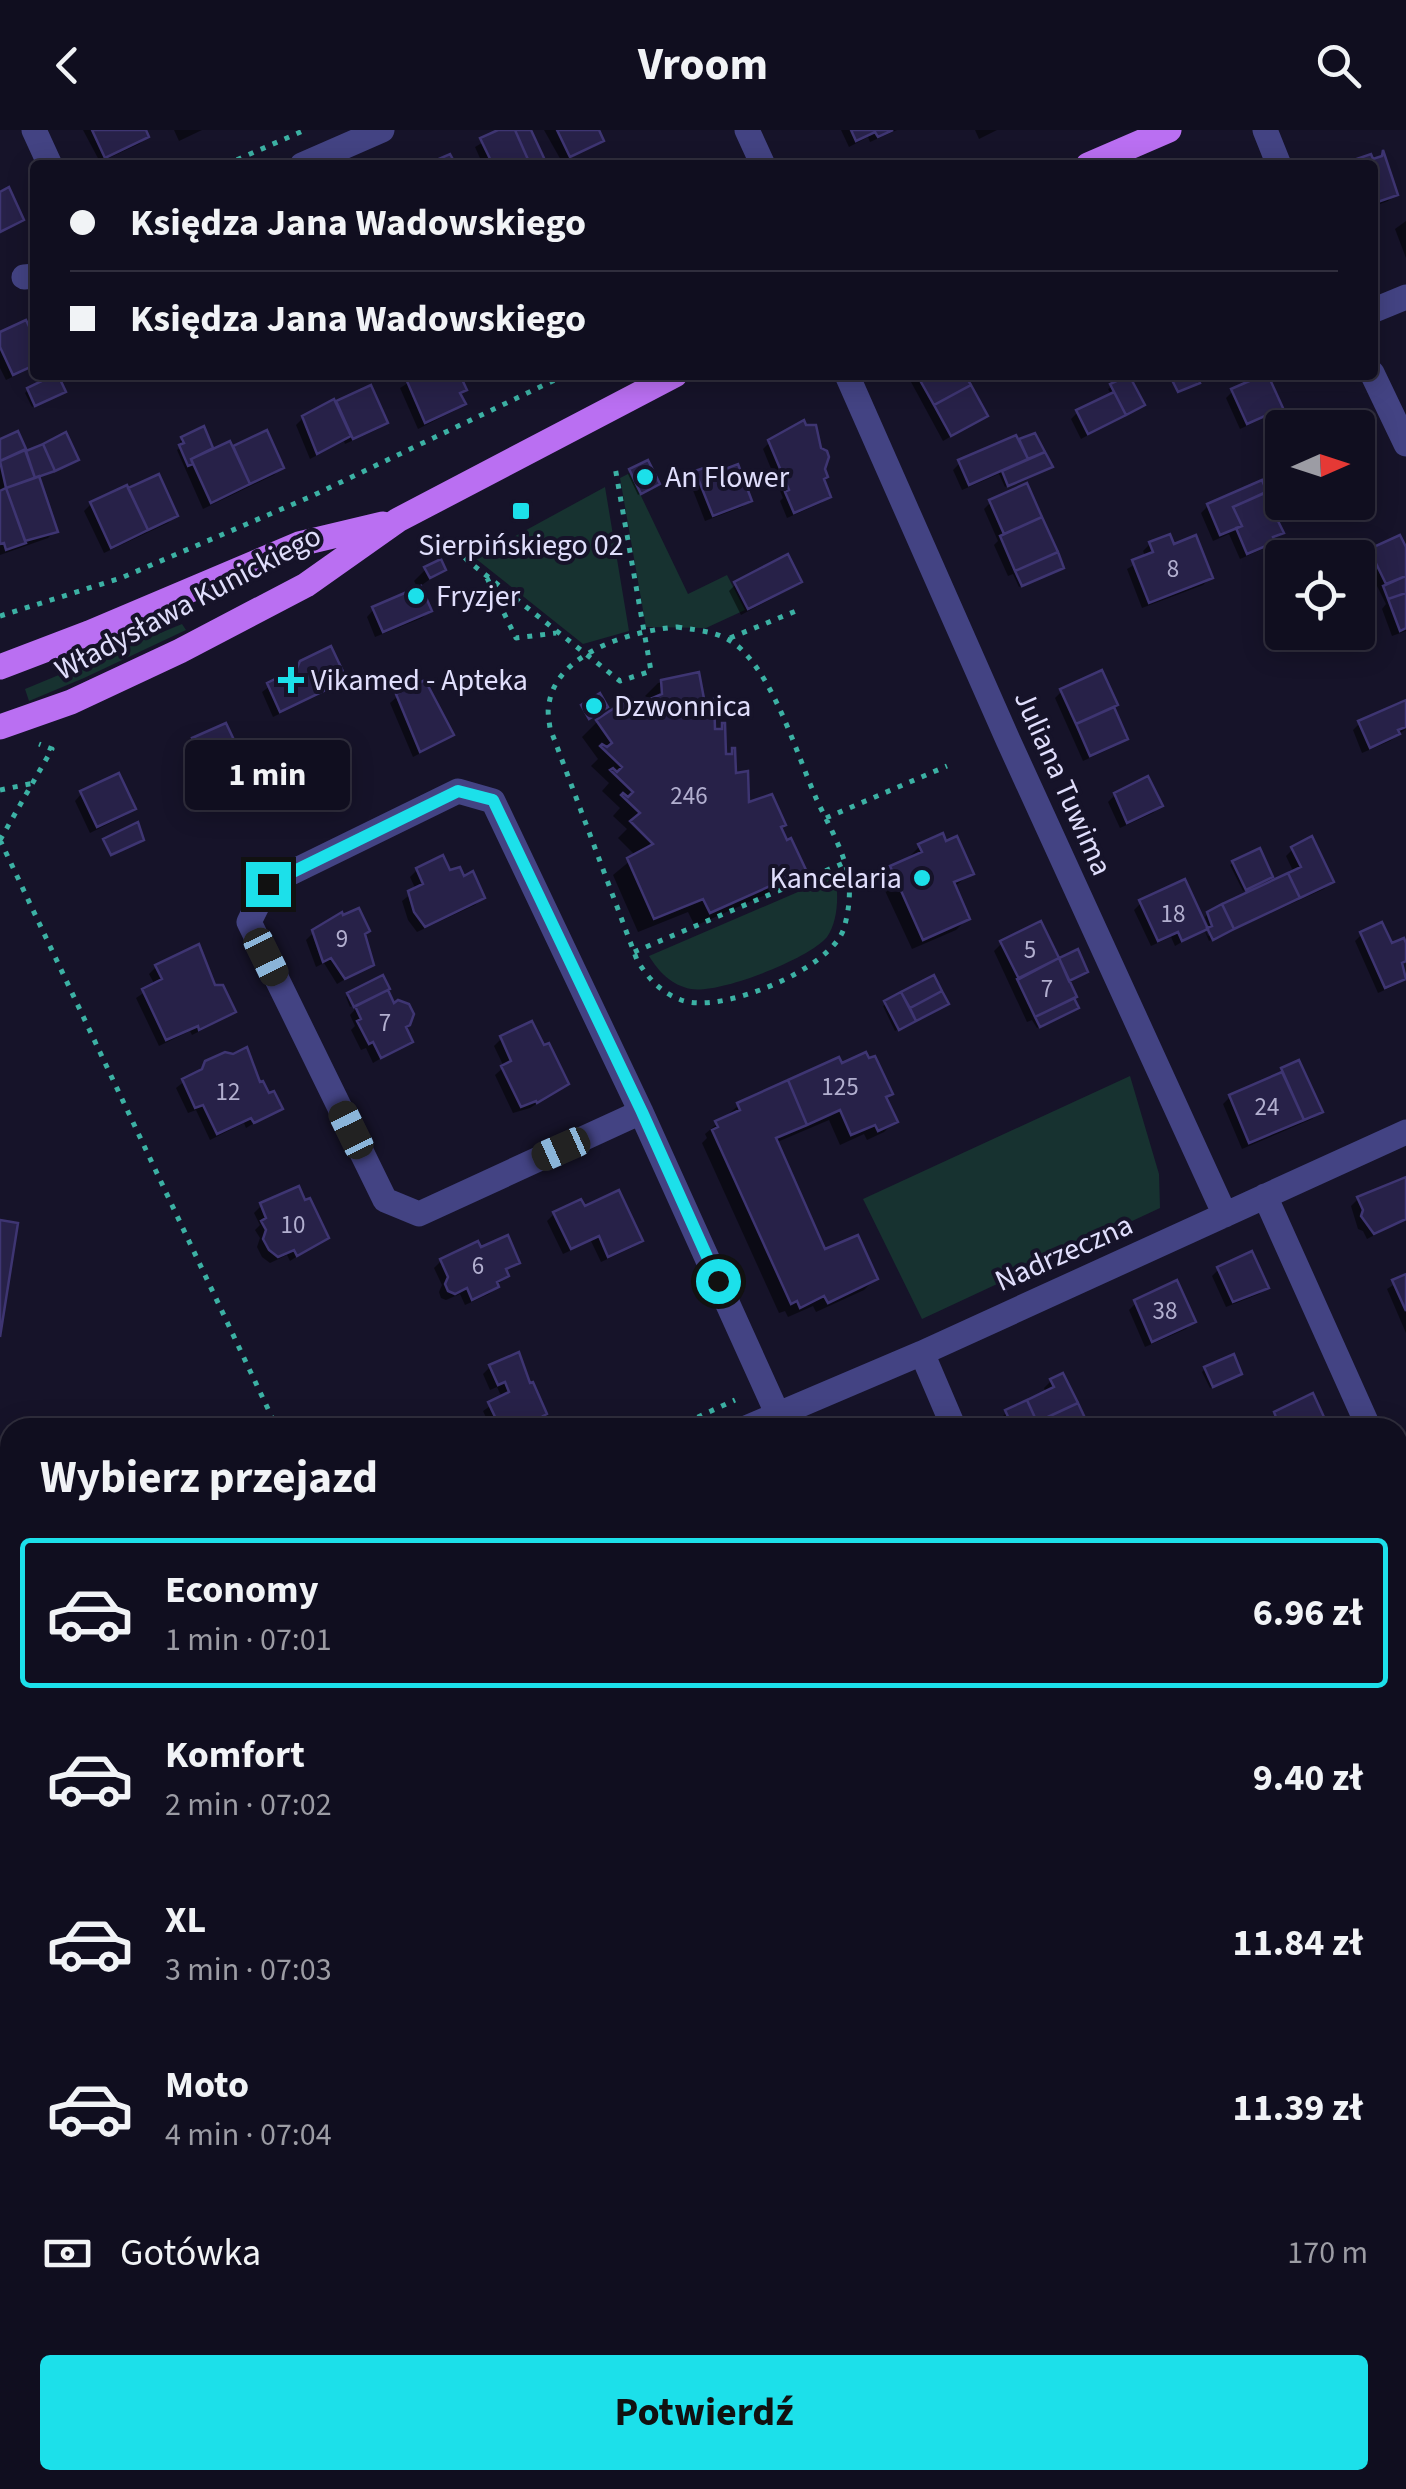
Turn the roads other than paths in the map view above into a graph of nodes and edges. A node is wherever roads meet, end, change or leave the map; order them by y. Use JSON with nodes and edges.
{"nodes":[{"id":1,"x":34,"y":130,"type":"edge"},
{"id":2,"x":382,"y":130,"type":"edge"},
{"id":3,"x":747,"y":130,"type":"edge"},
{"id":4,"x":1169,"y":130,"type":"edge"},
{"id":5,"x":1265,"y":130,"type":"edge"},
{"id":6,"x":48,"y":160,"type":"edge"},
{"id":7,"x":313,"y":160,"type":"edge"},
{"id":8,"x":761,"y":160,"type":"edge"},
{"id":9,"x":1100,"y":160,"type":"edge"},
{"id":10,"x":1277,"y":160,"type":"edge"},
{"id":11,"x":1406,"y":297,"type":"edge"},
{"id":12,"x":1378,"y":309,"type":"edge"},
{"id":13,"x":666,"y":380,"type":"edge"},
{"id":14,"x":849,"y":380,"type":"edge"},
{"id":15,"x":1375,"y":380,"type":"edge"},
{"id":16,"x":1406,"y":444,"type":"edge"},
{"id":17,"x":398,"y":520,"type":"junction"},
{"id":18,"x":1,"y":666,"type":"edge"},
{"id":19,"x":3,"y":730,"type":"edge"},
{"id":20,"x":642,"y":1112,"type":"junction"},
{"id":21,"x":1406,"y":1132,"type":"edge"},
{"id":22,"x":1265,"y":1196,"type":"junction"},
{"id":23,"x":1225,"y":1215,"type":"junction"},
{"id":24,"x":922,"y":1353,"type":"junction"},
{"id":25,"x":777,"y":1414,"type":"junction"},
{"id":26,"x":768,"y":1418,"type":"edge"},
{"id":27,"x":950,"y":1418,"type":"edge"},
{"id":28,"x":1365,"y":1418,"type":"edge"}],
"edges":[{"from":1,"to":6,"type":"street"},
{"from":2,"to":7,"type":"street"},
{"from":3,"to":8,"type":"street"},
{"from":4,"to":9,"type":"main road"},
{"from":5,"to":10,"type":"street"},
{"from":11,"to":12,"type":"street"},
{"from":13,"to":17,"type":"main road","name":"Władysława Kunickiego"},
{"from":14,"to":23,"type":"street","name":"Juliana Tuwima"},
{"from":15,"to":16,"type":"street"},
{"from":17,"to":18,"type":"main road","name":"Władysława Kunickiego"},
{"from":17,"to":19,"type":"main road","name":"Władysława Kunickiego"},
{"from":20,"to":20,"type":"street"},
{"from":20,"to":25,"type":"street"},
{"from":21,"to":22,"type":"street","name":"Nadrzeczna"},
{"from":22,"to":23,"type":"street","name":"Nadrzeczna"},
{"from":22,"to":28,"type":"street"},
{"from":23,"to":24,"type":"street","name":"Nadrzeczna"},
{"from":24,"to":25,"type":"street","name":"Nadrzeczna"},
{"from":24,"to":27,"type":"street"},
{"from":25,"to":26,"type":"street","name":"Nadrzeczna"}]}
